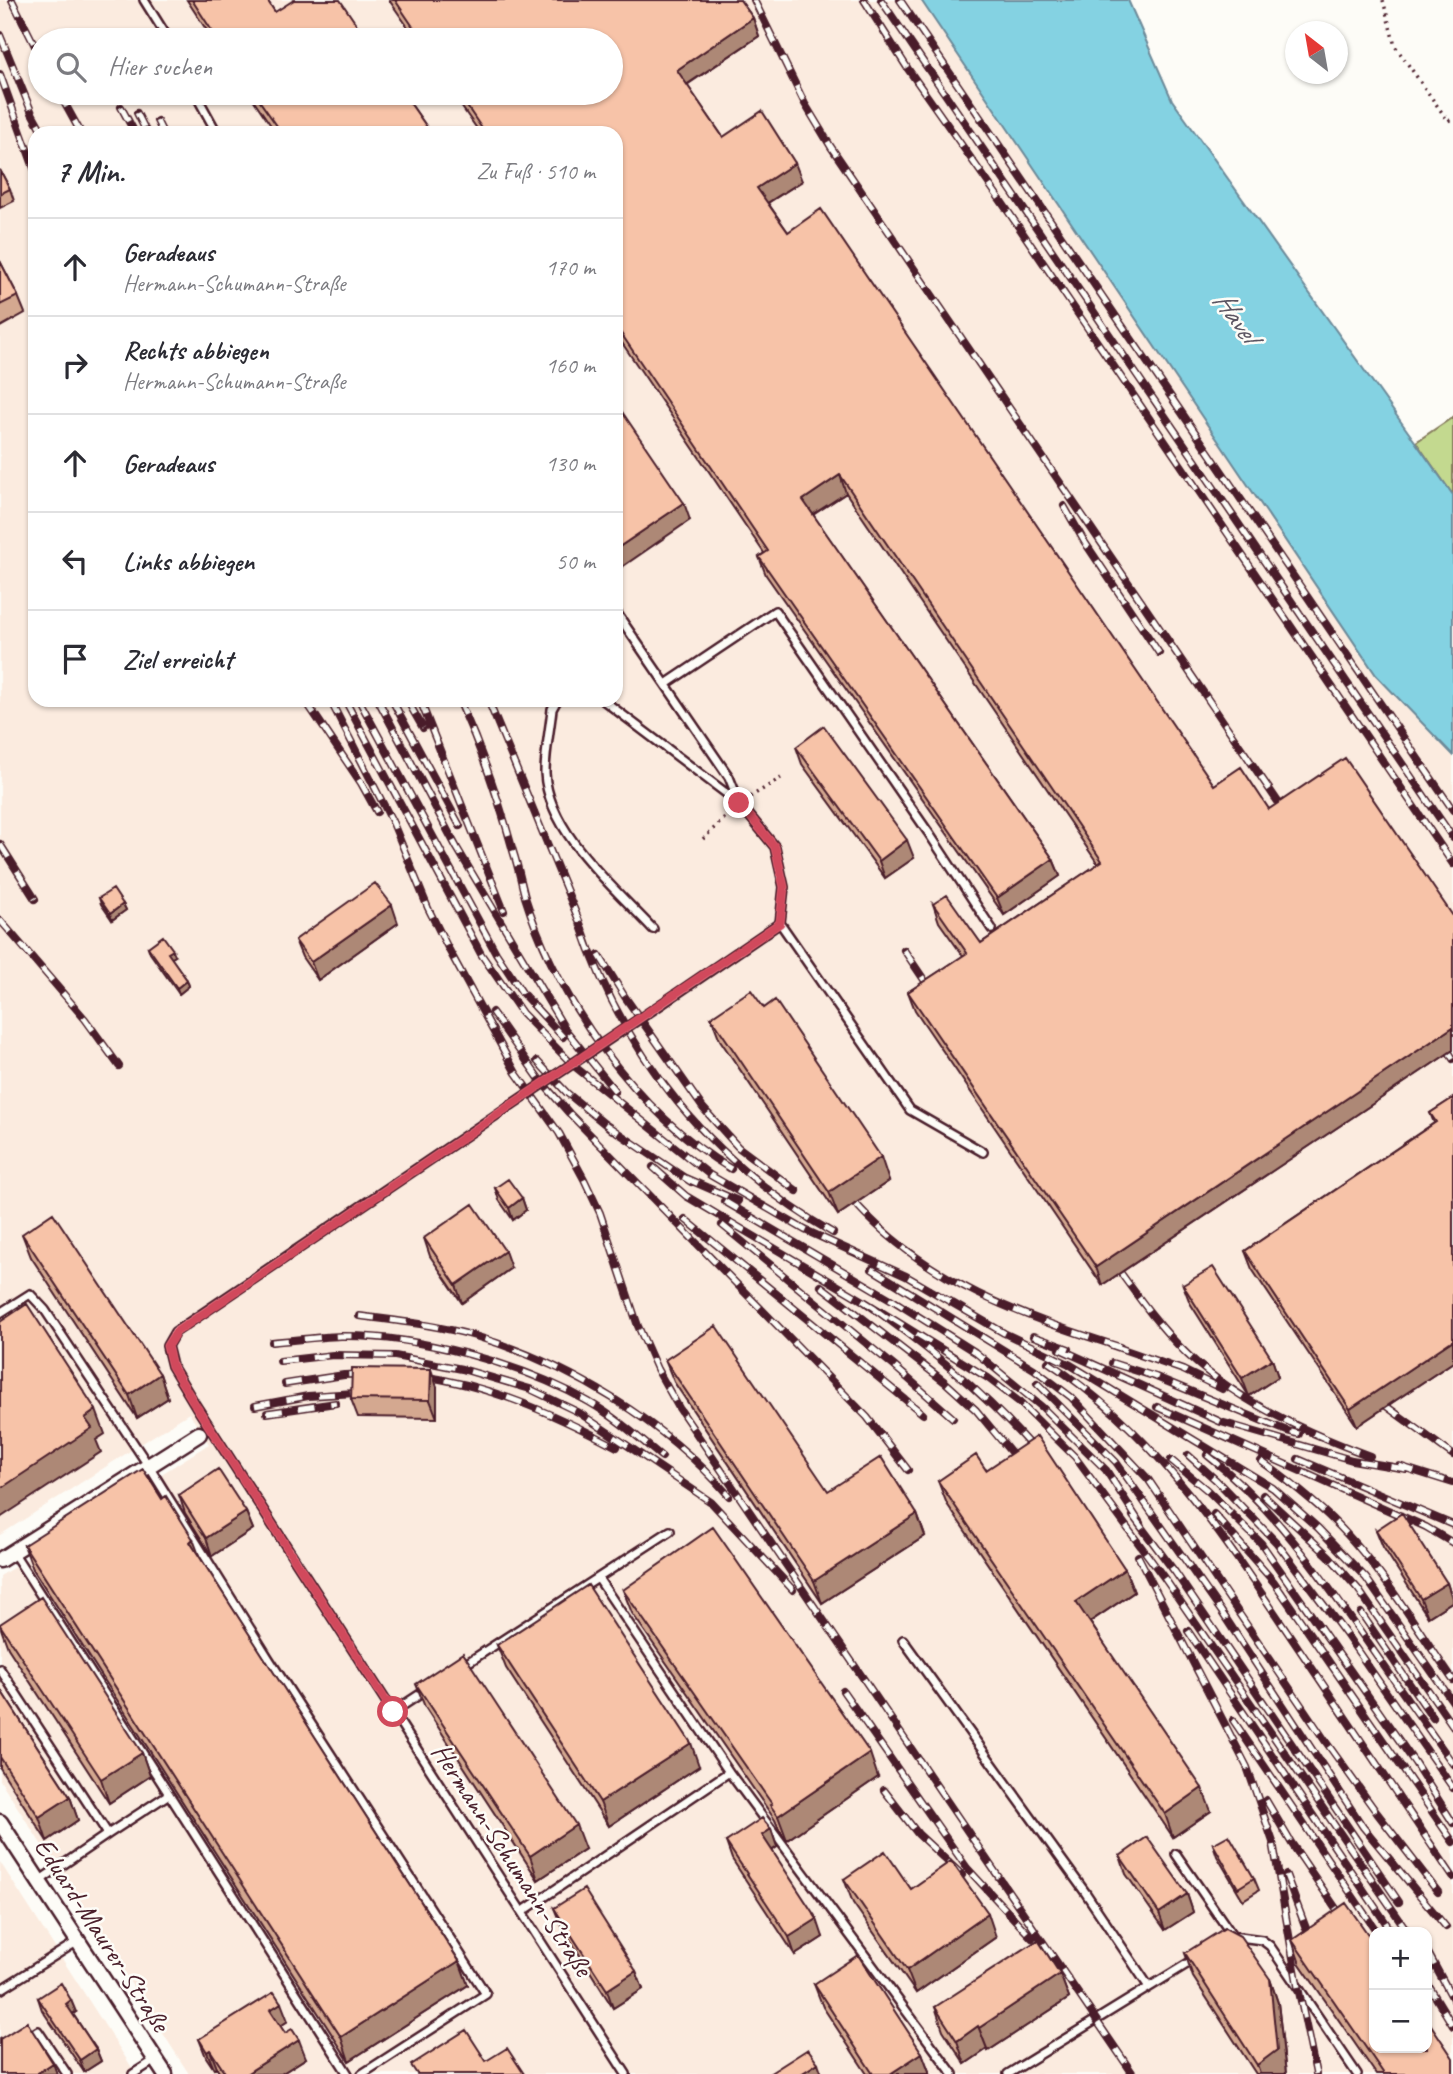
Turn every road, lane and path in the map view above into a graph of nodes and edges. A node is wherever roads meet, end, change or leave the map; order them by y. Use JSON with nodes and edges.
{"nodes":[{"id":1,"x":144,"y":0,"type":"edge"},
{"id":2,"x":1383,"y":0,"type":"edge"},
{"id":3,"x":162,"y":28,"type":"edge"},
{"id":4,"x":202,"y":105,"type":"edge"},
{"id":5,"x":1453,"y":118,"type":"edge"},
{"id":6,"x":213,"y":126,"type":"edge"},
{"id":7,"x":623,"y":622,"type":"edge"},
{"id":8,"x":666,"y":684,"type":"junction"},
{"id":9,"x":553,"y":707,"type":"edge"},
{"id":10,"x":612,"y":707,"type":"edge"},
{"id":11,"x":739,"y":803,"type":"junction"},
{"id":12,"x":780,"y":923,"type":"junction"},
{"id":13,"x":653,"y":929,"type":"dead end"},
{"id":14,"x":992,"y":929,"type":"dead end"},
{"id":15,"x":983,"y":1152,"type":"dead end"},
{"id":16,"x":0,"y":1313,"type":"edge"},
{"id":17,"x":199,"y":1434,"type":"dead end"},
{"id":18,"x":148,"y":1465,"type":"junction"},
{"id":19,"x":670,"y":1531,"type":"dead end"},
{"id":20,"x":6,"y":1556,"type":"edge"},
{"id":21,"x":598,"y":1578,"type":"junction"},
{"id":22,"x":903,"y":1640,"type":"dead end"},
{"id":23,"x":0,"y":1669,"type":"edge"},
{"id":24,"x":450,"y":1674,"type":"edge"},
{"id":25,"x":438,"y":1682,"type":"edge"},
{"id":26,"x":393,"y":1712,"type":"junction"},
{"id":27,"x":729,"y":1772,"type":"junction"},
{"id":28,"x":169,"y":1794,"type":"junction"},
{"id":29,"x":0,"y":1822,"type":"edge"},
{"id":30,"x":108,"y":1834,"type":"junction"},
{"id":31,"x":1175,"y":1854,"type":"dead end"},
{"id":32,"x":38,"y":1881,"type":"junction"},
{"id":33,"x":522,"y":1912,"type":"junction"},
{"id":34,"x":1232,"y":1936,"type":"junction"},
{"id":35,"x":78,"y":1941,"type":"junction"},
{"id":36,"x":1222,"y":1942,"type":"edge"},
{"id":37,"x":1201,"y":1955,"type":"edge"},
{"id":38,"x":1149,"y":1987,"type":"junction"},
{"id":39,"x":0,"y":1990,"type":"edge"},
{"id":40,"x":19,"y":2043,"type":"edge"},
{"id":41,"x":155,"y":2060,"type":"junction"},
{"id":42,"x":624,"y":2071,"type":"edge"},
{"id":43,"x":67,"y":2074,"type":"edge"},
{"id":44,"x":133,"y":2074,"type":"edge"},
{"id":45,"x":164,"y":2074,"type":"edge"},
{"id":46,"x":348,"y":2074,"type":"edge"},
{"id":47,"x":362,"y":2074,"type":"edge"},
{"id":48,"x":632,"y":2074,"type":"edge"},
{"id":49,"x":953,"y":2074,"type":"edge"},
{"id":50,"x":1008,"y":2074,"type":"edge"},
{"id":51,"x":1357,"y":2074,"type":"edge"}],
"edges":[{"from":1,"to":3,"type":"lane"},
{"from":2,"to":5,"type":"path"},
{"from":4,"to":6,"type":"lane"},
{"from":7,"to":8,"type":"lane"},
{"from":8,"to":11,"type":"lane"},
{"from":8,"to":14,"type":"lane"},
{"from":9,"to":13,"type":"lane"},
{"from":10,"to":11,"type":"lane"},
{"from":11,"to":12,"type":"lane"},
{"from":12,"to":15,"type":"lane"},
{"from":12,"to":26,"type":"lane","name":"Hermann-Schumann-Straße","bridge":true},
{"from":16,"to":18,"type":"lane"},
{"from":17,"to":18,"type":"street"},
{"from":18,"to":20,"type":"street"},
{"from":18,"to":47,"type":"lane"},
{"from":19,"to":21,"type":"lane"},
{"from":20,"to":28,"type":"lane"},
{"from":21,"to":24,"type":"lane"},
{"from":21,"to":27,"type":"lane"},
{"from":22,"to":38,"type":"lane"},
{"from":23,"to":30,"type":"lane"},
{"from":25,"to":26,"type":"lane"},
{"from":26,"to":33,"type":"lane","name":"Hermann-Schumann-Straße"},
{"from":27,"to":33,"type":"lane"},
{"from":27,"to":49,"type":"lane"},
{"from":28,"to":30,"type":"lane"},
{"from":28,"to":46,"type":"lane"},
{"from":29,"to":32,"type":"street","name":"Eduard-Maurer-Straße"},
{"from":30,"to":32,"type":"lane"},
{"from":31,"to":34,"type":"lane"},
{"from":32,"to":35,"type":"street","name":"Eduard-Maurer-Straße"},
{"from":33,"to":42,"type":"lane","name":"Hermann-Schumann-Straße"},
{"from":34,"to":36,"type":"lane"},
{"from":34,"to":51,"type":"lane"},
{"from":35,"to":39,"type":"lane"},
{"from":35,"to":41,"type":"street","name":"Eduard-Maurer-Straße"},
{"from":37,"to":38,"type":"lane"},
{"from":38,"to":50,"type":"lane"},
{"from":40,"to":43,"type":"lane"},
{"from":41,"to":44,"type":"lane"},
{"from":41,"to":45,"type":"street","name":"Eduard-Maurer-Straße"},
{"from":42,"to":48,"type":"lane"}]}
